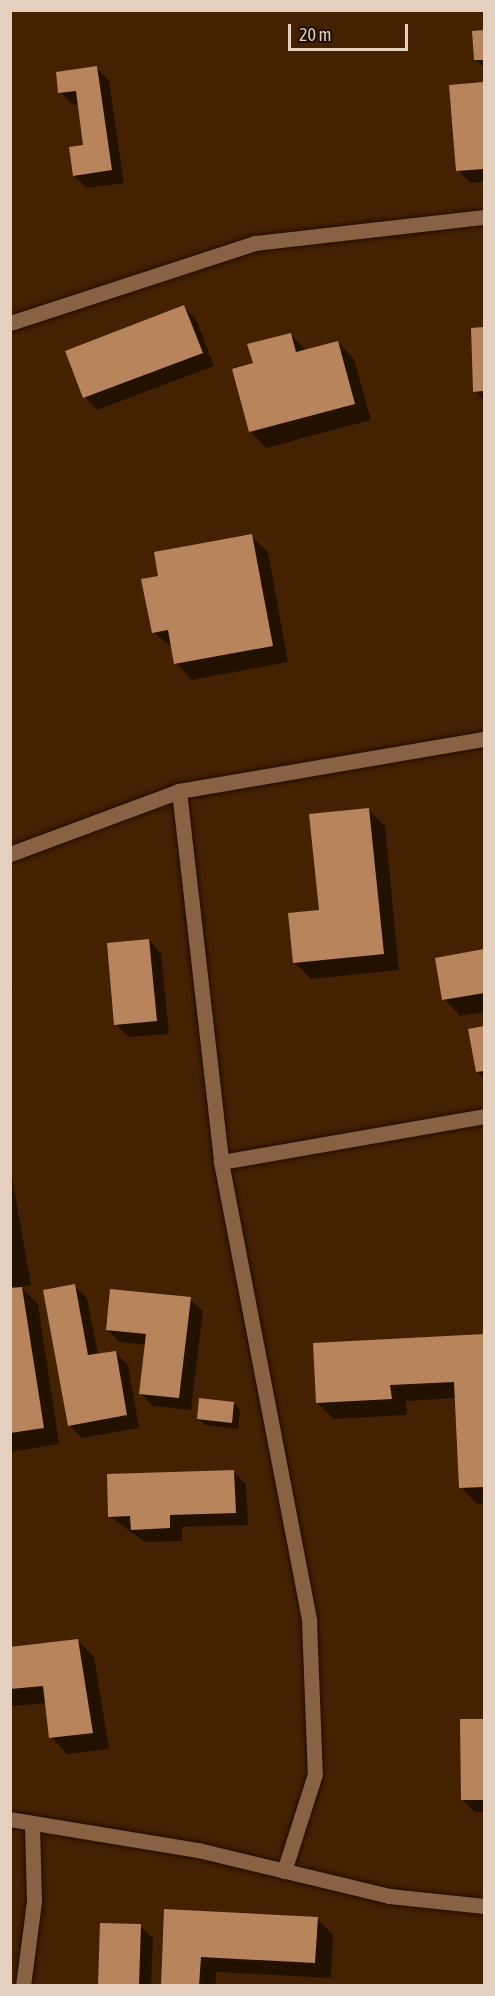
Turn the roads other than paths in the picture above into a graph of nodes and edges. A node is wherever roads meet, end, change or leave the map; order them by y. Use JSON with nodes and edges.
{"nodes":[{"id":1,"x":484,"y":217,"type":"edge"},
{"id":2,"x":10,"y":323,"type":"edge"},
{"id":3,"x":484,"y":739,"type":"edge"},
{"id":4,"x":179,"y":791,"type":"junction"},
{"id":5,"x":10,"y":854,"type":"edge"},
{"id":6,"x":484,"y":1116,"type":"edge"},
{"id":7,"x":221,"y":1162,"type":"junction"},
{"id":8,"x":10,"y":1819,"type":"edge"},
{"id":9,"x":32,"y":1825,"type":"junction"},
{"id":10,"x":284,"y":1870,"type":"junction"},
{"id":11,"x":484,"y":1906,"type":"edge"},
{"id":12,"x":23,"y":1986,"type":"edge"}],
"edges":[{"from":1,"to":2,"type":"street"},
{"from":3,"to":4,"type":"street"},
{"from":4,"to":5,"type":"street"},
{"from":4,"to":7,"type":"street"},
{"from":6,"to":7,"type":"street"},
{"from":7,"to":10,"type":"street"},
{"from":8,"to":9,"type":"street"},
{"from":9,"to":10,"type":"street"},
{"from":9,"to":12,"type":"street"},
{"from":10,"to":11,"type":"street"}]}
